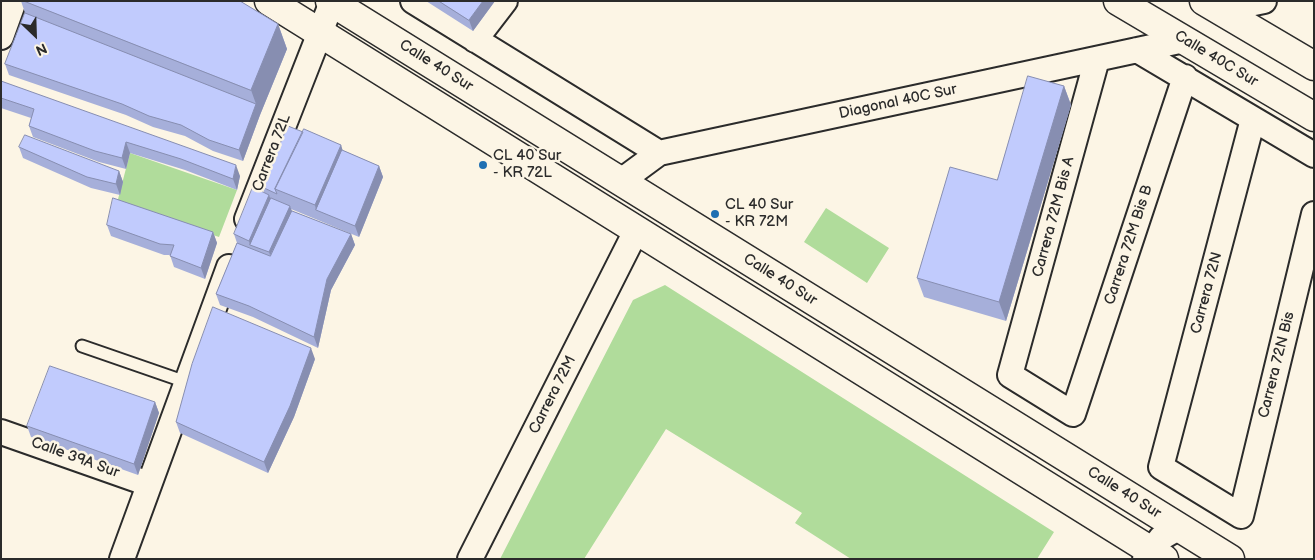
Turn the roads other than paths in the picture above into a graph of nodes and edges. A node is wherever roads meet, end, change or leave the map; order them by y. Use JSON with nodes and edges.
{"nodes":[{"id":1,"x":14,"y":1,"type":"edge"},
{"id":2,"x":269,"y":1,"type":"edge"},
{"id":3,"x":413,"y":1,"type":"edge"},
{"id":4,"x":505,"y":1,"type":"edge"},
{"id":5,"x":1118,"y":1,"type":"edge"},
{"id":6,"x":1264,"y":1,"type":"edge"},
{"id":7,"x":331,"y":2,"type":"edge"},
{"id":8,"x":1212,"y":6,"type":"edge"},
{"id":9,"x":319,"y":34,"type":"junction"},
{"id":10,"x":1,"y":37,"type":"edge"},
{"id":11,"x":475,"y":40,"type":"junction"},
{"id":12,"x":1184,"y":40,"type":"junction"},
{"id":13,"x":1136,"y":50,"type":"junction"},
{"id":14,"x":1098,"y":59,"type":"junction"},
{"id":15,"x":1314,"y":66,"type":"edge"},
{"id":16,"x":1185,"y":78,"type":"junction"},
{"id":17,"x":1314,"y":117,"type":"edge"},
{"id":18,"x":1253,"y":119,"type":"junction"},
{"id":19,"x":659,"y":153,"type":"junction"},
{"id":20,"x":1314,"y":155,"type":"edge"},
{"id":21,"x":621,"y":181,"type":"junction"},
{"id":22,"x":1314,"y":214,"type":"edge"},
{"id":23,"x":636,"y":231,"type":"junction"},
{"id":24,"x":82,"y":346,"type":"dead end"},
{"id":25,"x":186,"y":382,"type":"junction"},
{"id":26,"x":1073,"y":414,"type":"joint"},
{"id":27,"x":1,"y":432,"type":"edge"},
{"id":28,"x":149,"y":484,"type":"junction"},
{"id":29,"x":1150,"y":509,"type":"junction"},
{"id":30,"x":1241,"y":516,"type":"joint"},
{"id":31,"x":1178,"y":528,"type":"junction"},
{"id":32,"x":1153,"y":556,"type":"edge"},
{"id":33,"x":122,"y":559,"type":"edge"},
{"id":34,"x":470,"y":559,"type":"edge"},
{"id":35,"x":1230,"y":559,"type":"edge"}],
"edges":[{"from":1,"to":10,"type":"street"},
{"from":2,"to":9,"type":"street"},
{"from":3,"to":11,"type":"street"},
{"from":4,"to":11,"type":"street"},
{"from":5,"to":12,"type":"street","name":"Calle 40C Sur"},
{"from":6,"to":8,"type":"street"},
{"from":7,"to":9,"type":"street","name":"Carrera 72L"},
{"from":7,"to":21,"type":"street","name":"Calle 40 Sur"},
{"from":8,"to":15,"type":"street"},
{"from":9,"to":23,"type":"street"},
{"from":9,"to":25,"type":"street","name":"Carrera 72L"},
{"from":11,"to":19,"type":"street"},
{"from":12,"to":13,"type":"street","name":"Diagonal 40C Sur"},
{"from":12,"to":17,"type":"street","name":"Calle 40C Sur"},
{"from":13,"to":14,"type":"street","name":"Diagonal 40C Sur"},
{"from":13,"to":16,"type":"street"},
{"from":14,"to":19,"type":"street","name":"Diagonal 40C Sur"},
{"from":14,"to":26,"type":"street","name":"Carrera 72M Bis A"},
{"from":16,"to":18,"type":"street"},
{"from":16,"to":26,"type":"street","name":"Carrera 72M Bis B"},
{"from":18,"to":20,"type":"street"},
{"from":18,"to":30,"type":"street","name":"Carrera 72N"},
{"from":19,"to":21,"type":"street","name":"Diagonal 40C Sur"},
{"from":21,"to":29,"type":"street","name":"Calle 40 Sur"},
{"from":22,"to":30,"type":"street","name":"Carrera 72N Bis"},
{"from":23,"to":32,"type":"street"},
{"from":23,"to":34,"type":"street","name":"Carrera 72M"},
{"from":24,"to":25,"type":"lane"},
{"from":25,"to":28,"type":"street","name":"Carrera 72L"},
{"from":27,"to":28,"type":"street","name":"Calle 39A Sur"},
{"from":28,"to":33,"type":"street","name":"Carrera 72L"},
{"from":29,"to":31,"type":"street","name":"Calle 40 Sur"},
{"from":29,"to":32,"type":"street"},
{"from":31,"to":32,"type":"street"},
{"from":31,"to":35,"type":"street","name":"Calle 40 Sur"}]}
